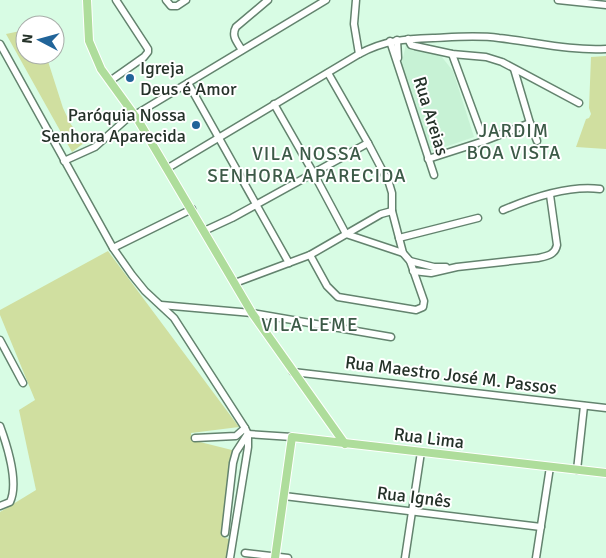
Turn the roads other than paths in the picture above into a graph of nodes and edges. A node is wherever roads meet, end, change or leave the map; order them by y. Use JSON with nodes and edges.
{"nodes":[{"id":1,"x":88,"y":0,"type":"edge"},
{"id":2,"x":116,"y":0,"type":"edge"},
{"id":3,"x":166,"y":0,"type":"edge"},
{"id":4,"x":186,"y":0,"type":"edge"},
{"id":5,"x":268,"y":0,"type":"edge"},
{"id":6,"x":326,"y":0,"type":"edge"},
{"id":7,"x":356,"y":0,"type":"edge"},
{"id":8,"x":558,"y":0,"type":"edge"},
{"id":9,"x":606,"y":5,"type":"edge"},
{"id":10,"x":408,"y":39,"type":"junction"},
{"id":11,"x":393,"y":40,"type":"junction"},
{"id":12,"x":0,"y":44,"type":"edge"},
{"id":13,"x":606,"y":48,"type":"edge"},
{"id":14,"x":242,"y":50,"type":"junction"},
{"id":15,"x":359,"y":54,"type":"junction"},
{"id":16,"x":452,"y":54,"type":"junction"},
{"id":17,"x":514,"y":69,"type":"junction"},
{"id":18,"x":328,"y":72,"type":"junction"},
{"id":19,"x":110,"y":81,"type":"junction"},
{"id":20,"x":188,"y":83,"type":"junction"},
{"id":21,"x":579,"y":103,"type":"dead end"},
{"id":22,"x":274,"y":104,"type":"junction"},
{"id":23,"x":134,"y":114,"type":"junction"},
{"id":24,"x":530,"y":123,"type":"junction"},
{"id":25,"x":219,"y":137,"type":"junction"},
{"id":26,"x":484,"y":141,"type":"junction"},
{"id":27,"x":537,"y":141,"type":"dead end"},
{"id":28,"x":368,"y":143,"type":"junction"},
{"id":29,"x":428,"y":159,"type":"junction"},
{"id":30,"x":64,"y":161,"type":"junction"},
{"id":31,"x":168,"y":168,"type":"junction"},
{"id":32,"x":314,"y":174,"type":"junction"},
{"id":33,"x":434,"y":175,"type":"dead end"},
{"id":34,"x":600,"y":189,"type":"dead end"},
{"id":35,"x":550,"y":195,"type":"junction"},
{"id":36,"x":256,"y":205,"type":"junction"},
{"id":37,"x":192,"y":209,"type":"junction"},
{"id":38,"x":503,"y":210,"type":"dead end"},
{"id":39,"x":392,"y":211,"type":"junction"},
{"id":40,"x":478,"y":218,"type":"dead end"},
{"id":41,"x":204,"y":230,"type":"junction"},
{"id":42,"x":346,"y":234,"type":"junction"},
{"id":43,"x":399,"y":238,"type":"junction"},
{"id":44,"x":113,"y":248,"type":"junction"},
{"id":45,"x":403,"y":254,"type":"junction"},
{"id":46,"x":310,"y":255,"type":"junction"},
{"id":47,"x":410,"y":261,"type":"junction"},
{"id":48,"x":289,"y":263,"type":"junction"},
{"id":49,"x":457,"y":267,"type":"junction"},
{"id":50,"x":413,"y":271,"type":"junction"},
{"id":51,"x":235,"y":283,"type":"junction"},
{"id":52,"x":161,"y":305,"type":"junction"},
{"id":53,"x":252,"y":313,"type":"junction"},
{"id":54,"x":392,"y":337,"type":"dead end"},
{"id":55,"x":0,"y":340,"type":"edge"},
{"id":56,"x":293,"y":372,"type":"junction"},
{"id":57,"x":23,"y":383,"type":"dead end"},
{"id":58,"x":584,"y":406,"type":"junction"},
{"id":59,"x":606,"y":408,"type":"edge"},
{"id":60,"x":0,"y":426,"type":"edge"},
{"id":61,"x":247,"y":431,"type":"junction"},
{"id":62,"x":292,"y":437,"type":"junction"},
{"id":63,"x":195,"y":438,"type":"dead end"},
{"id":64,"x":345,"y":444,"type":"junction"},
{"id":65,"x":421,"y":452,"type":"junction"},
{"id":66,"x":550,"y":467,"type":"junction"},
{"id":67,"x":577,"y":470,"type":"junction"},
{"id":68,"x":606,"y":472,"type":"edge"},
{"id":69,"x":284,"y":496,"type":"junction"},
{"id":70,"x":0,"y":506,"type":"edge"},
{"id":71,"x":412,"y":512,"type":"junction"},
{"id":72,"x":541,"y":527,"type":"junction"},
{"id":73,"x":225,"y":533,"type":"dead end"},
{"id":74,"x":245,"y":553,"type":"dead end"},
{"id":75,"x":275,"y":557,"type":"edge"},
{"id":76,"x":230,"y":558,"type":"edge"},
{"id":77,"x":288,"y":558,"type":"edge"},
{"id":78,"x":405,"y":558,"type":"edge"},
{"id":79,"x":536,"y":558,"type":"edge"}],
"edges":[{"from":1,"to":19,"type":"main road"},
{"from":2,"to":19,"type":"street"},
{"from":3,"to":4,"type":"street"},
{"from":5,"to":14,"type":"street"},
{"from":6,"to":14,"type":"street"},
{"from":7,"to":15,"type":"street"},
{"from":8,"to":9,"type":"street"},
{"from":10,"to":11,"type":"street"},
{"from":10,"to":13,"type":"street"},
{"from":10,"to":16,"type":"street"},
{"from":11,"to":15,"type":"street"},
{"from":11,"to":29,"type":"street","name":"Rua Areias"},
{"from":12,"to":30,"type":"street"},
{"from":14,"to":20,"type":"street"},
{"from":15,"to":18,"type":"street"},
{"from":16,"to":17,"type":"street"},
{"from":16,"to":26,"type":"street"},
{"from":17,"to":21,"type":"street"},
{"from":17,"to":24,"type":"street"},
{"from":18,"to":22,"type":"street"},
{"from":18,"to":28,"type":"street"},
{"from":19,"to":23,"type":"main road"},
{"from":20,"to":23,"type":"street"},
{"from":20,"to":25,"type":"street"},
{"from":22,"to":25,"type":"street"},
{"from":22,"to":32,"type":"street"},
{"from":23,"to":30,"type":"street"},
{"from":23,"to":31,"type":"main road"},
{"from":24,"to":26,"type":"street"},
{"from":24,"to":27,"type":"street"},
{"from":25,"to":31,"type":"street"},
{"from":25,"to":36,"type":"street"},
{"from":26,"to":29,"type":"street"},
{"from":28,"to":32,"type":"street"},
{"from":28,"to":39,"type":"street"},
{"from":29,"to":33,"type":"street","name":"Rua Areias"},
{"from":30,"to":44,"type":"street"},
{"from":31,"to":37,"type":"main road"},
{"from":32,"to":36,"type":"street"},
{"from":32,"to":42,"type":"street"},
{"from":34,"to":35,"type":"street"},
{"from":35,"to":38,"type":"street"},
{"from":35,"to":49,"type":"street"},
{"from":36,"to":41,"type":"street"},
{"from":36,"to":48,"type":"street"},
{"from":37,"to":41,"type":"main road"},
{"from":37,"to":44,"type":"street"},
{"from":39,"to":42,"type":"street"},
{"from":39,"to":43,"type":"street"},
{"from":40,"to":43,"type":"street"},
{"from":41,"to":51,"type":"main road"},
{"from":42,"to":45,"type":"street"},
{"from":42,"to":46,"type":"street"},
{"from":43,"to":45,"type":"street"},
{"from":44,"to":52,"type":"street"},
{"from":45,"to":47,"type":"street"},
{"from":46,"to":48,"type":"street"},
{"from":46,"to":50,"type":"street"},
{"from":47,"to":49,"type":"street"},
{"from":47,"to":50,"type":"street"},
{"from":48,"to":51,"type":"street"},
{"from":49,"to":50,"type":"street"},
{"from":51,"to":53,"type":"main road"},
{"from":52,"to":53,"type":"street"},
{"from":52,"to":61,"type":"street"},
{"from":53,"to":54,"type":"street"},
{"from":53,"to":56,"type":"main road"},
{"from":55,"to":57,"type":"street"},
{"from":56,"to":58,"type":"street","name":"Rua Maestro José M. Passos"},
{"from":56,"to":64,"type":"main road"},
{"from":58,"to":59,"type":"street","name":"Rua Maestro José M. Passos"},
{"from":58,"to":67,"type":"street"},
{"from":60,"to":70,"type":"street"},
{"from":61,"to":62,"type":"street","name":"Rua Lima"},
{"from":61,"to":63,"type":"street"},
{"from":61,"to":73,"type":"street"},
{"from":61,"to":76,"type":"street"},
{"from":62,"to":64,"type":"main road","name":"Rua Lima"},
{"from":62,"to":69,"type":"main road"},
{"from":64,"to":65,"type":"main road","name":"Rua Lima"},
{"from":65,"to":66,"type":"main road","name":"Rua Lima"},
{"from":65,"to":71,"type":"street"},
{"from":66,"to":67,"type":"main road","name":"Rua Lima"},
{"from":66,"to":72,"type":"street"},
{"from":67,"to":68,"type":"main road","name":"Rua Lima"},
{"from":69,"to":71,"type":"street","name":"Rua Ignês"},
{"from":69,"to":75,"type":"main road"},
{"from":71,"to":72,"type":"street","name":"Rua Ignês"},
{"from":71,"to":78,"type":"street"},
{"from":72,"to":79,"type":"street"},
{"from":74,"to":75,"type":"street"},
{"from":75,"to":77,"type":"street"}]}
